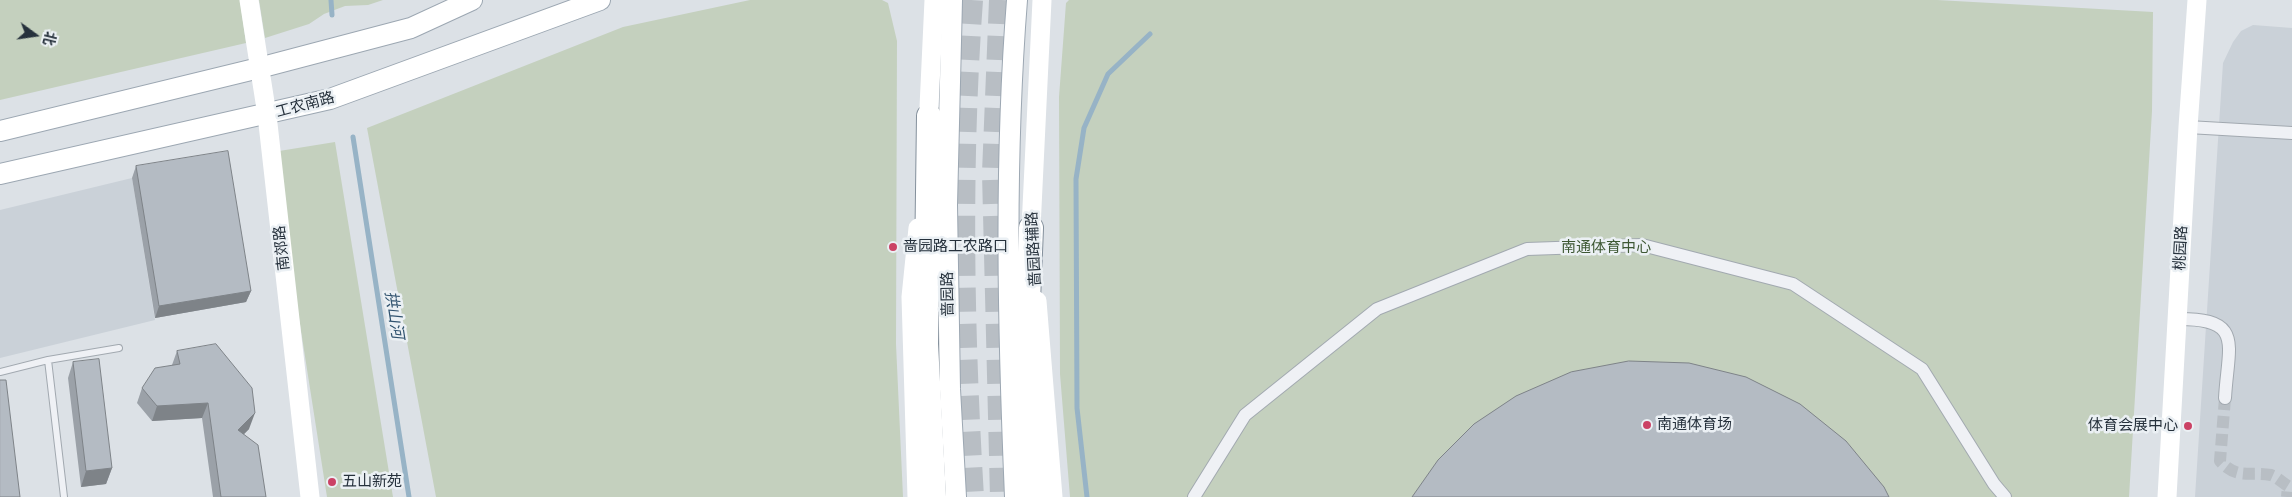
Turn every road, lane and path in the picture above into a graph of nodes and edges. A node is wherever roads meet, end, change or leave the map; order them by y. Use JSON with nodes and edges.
{"nodes":[{"id":1,"x":249,"y":0,"type":"edge"},
{"id":2,"x":472,"y":0,"type":"edge"},
{"id":3,"x":600,"y":0,"type":"edge"},
{"id":4,"x":934,"y":0,"type":"edge"},
{"id":5,"x":952,"y":0,"type":"edge"},
{"id":6,"x":1017,"y":0,"type":"edge"},
{"id":7,"x":1042,"y":0,"type":"edge"},
{"id":8,"x":2198,"y":0,"type":"edge"},
{"id":9,"x":259,"y":68,"type":"junction"},
{"id":10,"x":267,"y":114,"type":"junction"},
{"id":11,"x":929,"y":116,"type":"junction"},
{"id":12,"x":2188,"y":127,"type":"junction"},
{"id":13,"x":0,"y":131,"type":"edge"},
{"id":14,"x":2292,"y":133,"type":"edge"},
{"id":15,"x":0,"y":174,"type":"edge"},
{"id":16,"x":1031,"y":228,"type":"junction"},
{"id":17,"x":2176,"y":319,"type":"junction"},
{"id":18,"x":119,"y":348,"type":"dead end"},
{"id":19,"x":48,"y":360,"type":"junction"},
{"id":20,"x":0,"y":372,"type":"edge"},
{"id":21,"x":2225,"y":398,"type":"tunnel mouth"},
{"id":22,"x":64,"y":497,"type":"edge"},
{"id":23,"x":310,"y":497,"type":"edge"},
{"id":24,"x":917,"y":497,"type":"edge"},
{"id":25,"x":934,"y":497,"type":"edge"},
{"id":26,"x":956,"y":497,"type":"edge"},
{"id":27,"x":1015,"y":497,"type":"edge"},
{"id":28,"x":1034,"y":497,"type":"edge"},
{"id":29,"x":1053,"y":497,"type":"edge"},
{"id":30,"x":1194,"y":497,"type":"edge"},
{"id":31,"x":2005,"y":497,"type":"edge"},
{"id":32,"x":2167,"y":497,"type":"edge"}],
"edges":[{"from":1,"to":9,"type":"street","name":"南郊路"},
{"from":2,"to":9,"type":"main road"},
{"from":3,"to":10,"type":"main road","name":"工农南路"},
{"from":4,"to":11,"type":"street"},
{"from":5,"to":26,"type":"main road","name":"啬园路"},
{"from":6,"to":27,"type":"main road"},
{"from":7,"to":16,"type":"street","name":"啬园路辅路"},
{"from":8,"to":12,"type":"street","name":"桃园路"},
{"from":9,"to":10,"type":"street","name":"南郊路"},
{"from":9,"to":13,"type":"main road"},
{"from":10,"to":15,"type":"main road","name":"工农南路"},
{"from":10,"to":23,"type":"street","name":"南郊路"},
{"from":11,"to":24,"type":"street"},
{"from":11,"to":25,"type":"highway"},
{"from":12,"to":14,"type":"street"},
{"from":12,"to":17,"type":"street","name":"桃园路"},
{"from":16,"to":28,"type":"highway"},
{"from":16,"to":29,"type":"street","name":"啬园路辅路"},
{"from":17,"to":21,"type":"street"},
{"from":17,"to":32,"type":"street","name":"桃园路"},
{"from":18,"to":19,"type":"lane"},
{"from":19,"to":20,"type":"lane"},
{"from":19,"to":22,"type":"lane"},
{"from":30,"to":31,"type":"street"}]}
